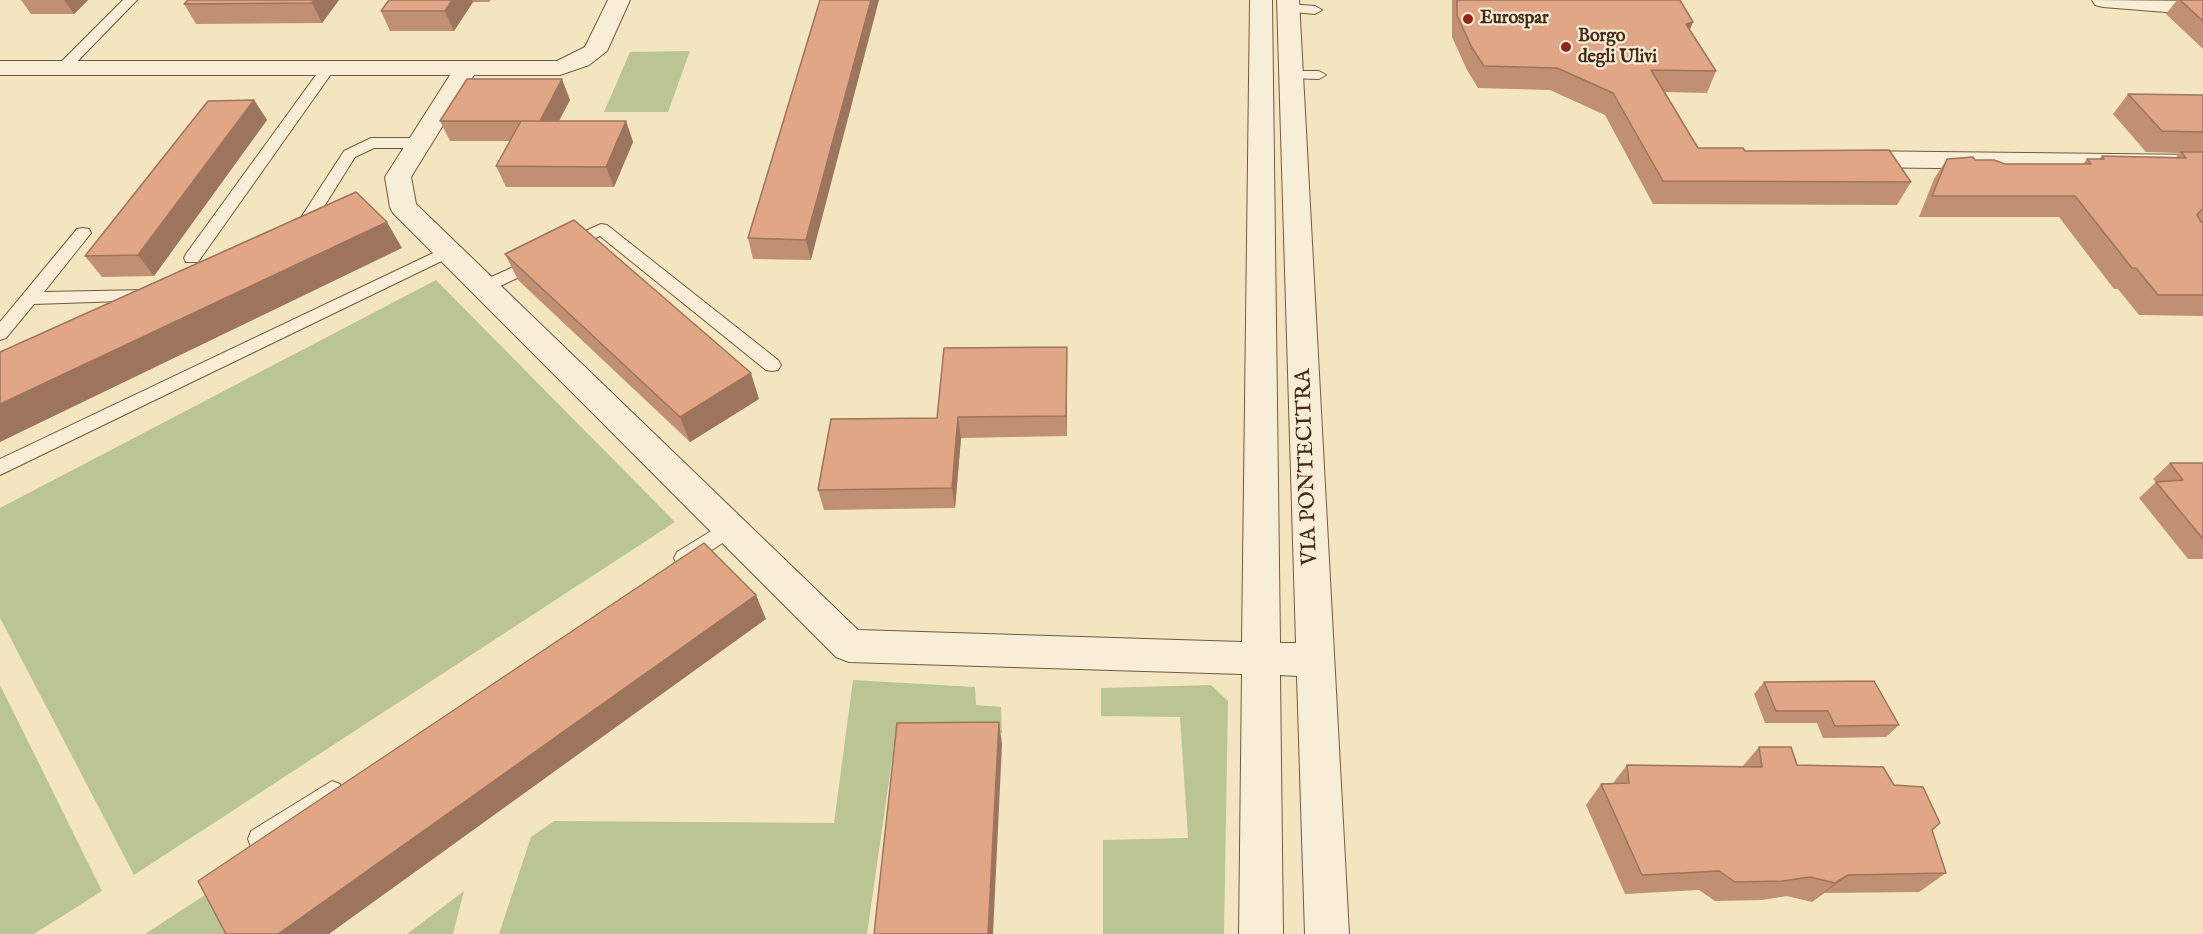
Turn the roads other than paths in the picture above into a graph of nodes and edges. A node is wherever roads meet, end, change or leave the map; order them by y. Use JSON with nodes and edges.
{"nodes":[{"id":1,"x":130,"y":0,"type":"edge"},
{"id":2,"x":619,"y":0,"type":"edge"},
{"id":3,"x":2103,"y":0,"type":"edge"},
{"id":4,"x":1288,"y":5,"type":"edge"},
{"id":5,"x":2203,"y":8,"type":"edge"},
{"id":6,"x":466,"y":67,"type":"junction"},
{"id":7,"x":0,"y":68,"type":"edge"},
{"id":8,"x":63,"y":68,"type":"junction"},
{"id":9,"x":329,"y":68,"type":"junction"},
{"id":10,"x":419,"y":143,"type":"junction"},
{"id":11,"x":1827,"y":159,"type":"edge"},
{"id":12,"x":2203,"y":163,"type":"edge"},
{"id":13,"x":83,"y":233,"type":"dead end"},
{"id":14,"x":292,"y":243,"type":"edge"},
{"id":15,"x":447,"y":251,"type":"junction"},
{"id":16,"x":192,"y":258,"type":"dead end"},
{"id":17,"x":484,"y":287,"type":"junction"},
{"id":18,"x":159,"y":294,"type":"edge"},
{"id":19,"x":30,"y":298,"type":"junction"},
{"id":20,"x":0,"y":334,"type":"edge"},
{"id":21,"x":772,"y":365,"type":"dead end"},
{"id":22,"x":0,"y":468,"type":"edge"},
{"id":23,"x":729,"y":528,"type":"junction"},
{"id":24,"x":669,"y":568,"type":"edge"},
{"id":25,"x":1260,"y":659,"type":"junction"},
{"id":26,"x":1316,"y":660,"type":"junction"},
{"id":27,"x":350,"y":780,"type":"edge"},
{"id":28,"x":260,"y":839,"type":"edge"},
{"id":29,"x":1261,"y":934,"type":"edge"},
{"id":30,"x":1327,"y":934,"type":"edge"}],
"edges":[{"from":1,"to":8,"type":"lane"},
{"from":2,"to":6,"type":"street"},
{"from":3,"to":5,"type":"street"},
{"from":4,"to":25,"type":"street","name":"VIA PONTECITRA"},
{"from":4,"to":26,"type":"street","name":"VIA PONTECITRA"},
{"from":6,"to":9,"type":"street"},
{"from":6,"to":10,"type":"street"},
{"from":7,"to":8,"type":"street"},
{"from":8,"to":9,"type":"street"},
{"from":9,"to":16,"type":"lane"},
{"from":10,"to":14,"type":"lane"},
{"from":10,"to":15,"type":"street"},
{"from":11,"to":12,"type":"street"},
{"from":13,"to":19,"type":"lane"},
{"from":15,"to":17,"type":"street"},
{"from":15,"to":22,"type":"lane"},
{"from":17,"to":21,"type":"lane"},
{"from":17,"to":23,"type":"street"},
{"from":18,"to":19,"type":"lane"},
{"from":19,"to":20,"type":"lane"},
{"from":23,"to":24,"type":"lane"},
{"from":23,"to":25,"type":"street"},
{"from":25,"to":26,"type":"street"},
{"from":25,"to":29,"type":"street","name":"VIA PONTECITRA"},
{"from":26,"to":30,"type":"street","name":"VIA PONTECITRA"},
{"from":27,"to":28,"type":"lane"}]}
